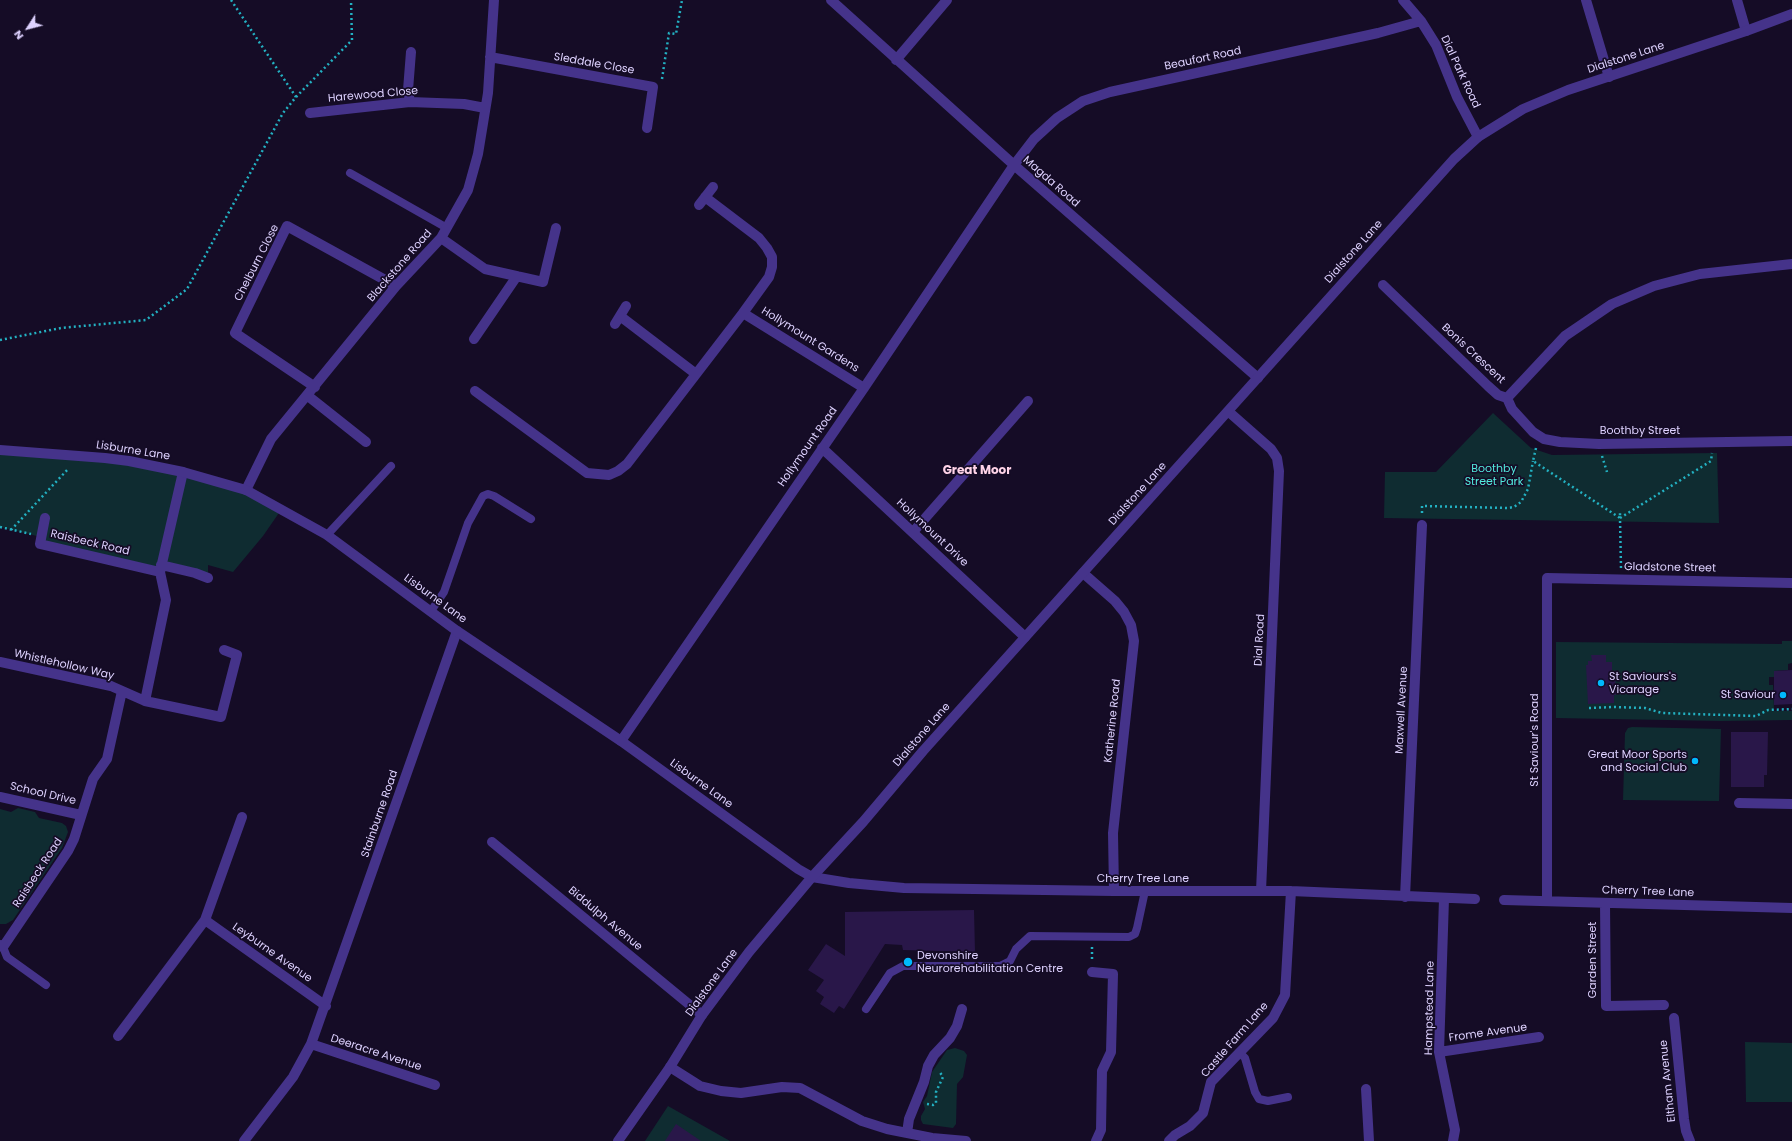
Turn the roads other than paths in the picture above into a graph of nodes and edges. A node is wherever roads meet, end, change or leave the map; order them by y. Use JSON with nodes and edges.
{"nodes":[{"id":1,"x":494,"y":0,"type":"edge"},
{"id":2,"x":831,"y":0,"type":"edge"},
{"id":3,"x":947,"y":0,"type":"edge"},
{"id":4,"x":1403,"y":0,"type":"edge"},
{"id":5,"x":1586,"y":0,"type":"edge"},
{"id":6,"x":1737,"y":0,"type":"edge"},
{"id":7,"x":1792,"y":14,"type":"edge"},
{"id":8,"x":1421,"y":21,"type":"junction"},
{"id":9,"x":1746,"y":31,"type":"junction"},
{"id":10,"x":411,"y":52,"type":"dead end"},
{"id":11,"x":490,"y":57,"type":"junction"},
{"id":12,"x":896,"y":60,"type":"junction"},
{"id":13,"x":1609,"y":77,"type":"junction"},
{"id":14,"x":410,"y":102,"type":"junction"},
{"id":15,"x":485,"y":108,"type":"junction"},
{"id":16,"x":310,"y":113,"type":"dead end"},
{"id":17,"x":647,"y":128,"type":"dead end"},
{"id":18,"x":1478,"y":137,"type":"junction"},
{"id":19,"x":1014,"y":165,"type":"junction"},
{"id":20,"x":350,"y":173,"type":"dead end"},
{"id":21,"x":713,"y":187,"type":"dead end"},
{"id":22,"x":447,"y":228,"type":"junction"},
{"id":23,"x":556,"y":228,"type":"dead end"},
{"id":24,"x":441,"y":238,"type":"junction"},
{"id":25,"x":1792,"y":264,"type":"edge"},
{"id":26,"x":517,"y":276,"type":"junction"},
{"id":27,"x":1384,"y":285,"type":"dead end"},
{"id":28,"x":396,"y":286,"type":"junction"},
{"id":29,"x":626,"y":306,"type":"dead end"},
{"id":30,"x":743,"y":313,"type":"junction"},
{"id":31,"x":474,"y":339,"type":"dead end"},
{"id":32,"x":696,"y":374,"type":"junction"},
{"id":33,"x":1258,"y":378,"type":"junction"},
{"id":34,"x":315,"y":387,"type":"junction"},
{"id":35,"x":864,"y":388,"type":"junction"},
{"id":36,"x":475,"y":391,"type":"dead end"},
{"id":37,"x":308,"y":396,"type":"junction"},
{"id":38,"x":1507,"y":398,"type":"junction"},
{"id":39,"x":1028,"y":401,"type":"dead end"},
{"id":40,"x":494,"y":404,"type":"junction"},
{"id":41,"x":1229,"y":412,"type":"junction"},
{"id":42,"x":488,"y":413,"type":"dead end"},
{"id":43,"x":1792,"y":441,"type":"edge"},
{"id":44,"x":366,"y":442,"type":"dead end"},
{"id":45,"x":822,"y":448,"type":"junction"},
{"id":46,"x":0,"y":450,"type":"edge"},
{"id":47,"x":391,"y":466,"type":"dead end"},
{"id":48,"x":183,"y":472,"type":"junction"},
{"id":49,"x":246,"y":490,"type":"junction"},
{"id":50,"x":45,"y":518,"type":"dead end"},
{"id":51,"x":531,"y":520,"type":"dead end"},
{"id":52,"x":1422,"y":525,"type":"road end"},
{"id":53,"x":913,"y":532,"type":"junction"},
{"id":54,"x":326,"y":536,"type":"junction"},
{"id":55,"x":161,"y":568,"type":"junction"},
{"id":56,"x":1082,"y":573,"type":"junction"},
{"id":57,"x":208,"y":578,"type":"dead end"},
{"id":58,"x":1547,"y":578,"type":"joint"},
{"id":59,"x":1792,"y":583,"type":"edge"},
{"id":60,"x":431,"y":611,"type":"junction"},
{"id":61,"x":457,"y":631,"type":"junction"},
{"id":62,"x":1025,"y":637,"type":"junction"},
{"id":63,"x":224,"y":650,"type":"dead end"},
{"id":64,"x":0,"y":662,"type":"edge"},
{"id":65,"x":122,"y":691,"type":"junction"},
{"id":66,"x":145,"y":701,"type":"junction"},
{"id":67,"x":621,"y":741,"type":"junction"},
{"id":68,"x":0,"y":797,"type":"edge"},
{"id":69,"x":1739,"y":803,"type":"dead end"},
{"id":70,"x":1792,"y":804,"type":"edge"},
{"id":71,"x":81,"y":815,"type":"junction"},
{"id":72,"x":242,"y":817,"type":"dead end"},
{"id":73,"x":492,"y":842,"type":"dead end"},
{"id":74,"x":812,"y":877,"type":"junction"},
{"id":75,"x":1114,"y":891,"type":"junction"},
{"id":76,"x":1145,"y":891,"type":"junction"},
{"id":77,"x":1261,"y":891,"type":"junction"},
{"id":78,"x":1291,"y":891,"type":"junction"},
{"id":79,"x":1405,"y":896,"type":"junction"},
{"id":80,"x":1444,"y":899,"type":"junction"},
{"id":81,"x":1475,"y":899,"type":"dead end"},
{"id":82,"x":1504,"y":900,"type":"dead end"},
{"id":83,"x":1547,"y":901,"type":"junction"},
{"id":84,"x":1605,"y":903,"type":"junction"},
{"id":85,"x":1792,"y":908,"type":"edge"},
{"id":86,"x":205,"y":920,"type":"junction"},
{"id":87,"x":2,"y":946,"type":"edge"},
{"id":88,"x":1092,"y":972,"type":"road end"},
{"id":89,"x":46,"y":985,"type":"dead end"},
{"id":90,"x":1664,"y":1005,"type":"dead end"},
{"id":91,"x":326,"y":1006,"type":"junction"},
{"id":92,"x":866,"y":1009,"type":"dead end"},
{"id":93,"x":962,"y":1009,"type":"dead end"},
{"id":94,"x":702,"y":1015,"type":"junction"},
{"id":95,"x":1674,"y":1018,"type":"dead end"},
{"id":96,"x":118,"y":1036,"type":"dead end"},
{"id":97,"x":1539,"y":1037,"type":"dead end"},
{"id":98,"x":311,"y":1044,"type":"junction"},
{"id":99,"x":1239,"y":1052,"type":"junction"},
{"id":100,"x":1439,"y":1052,"type":"junction"},
{"id":101,"x":670,"y":1067,"type":"junction"},
{"id":102,"x":434,"y":1086,"type":"dead end"},
{"id":103,"x":1366,"y":1089,"type":"dead end"},
{"id":104,"x":1288,"y":1097,"type":"dead end"},
{"id":105,"x":907,"y":1133,"type":"junction"},
{"id":106,"x":244,"y":1141,"type":"edge"},
{"id":107,"x":618,"y":1141,"type":"edge"},
{"id":108,"x":966,"y":1141,"type":"edge"},
{"id":109,"x":1096,"y":1141,"type":"edge"},
{"id":110,"x":1169,"y":1141,"type":"edge"},
{"id":111,"x":1369,"y":1141,"type":"edge"},
{"id":112,"x":1453,"y":1141,"type":"edge"},
{"id":113,"x":1690,"y":1141,"type":"edge"}],
"edges":[{"from":1,"to":11,"type":"street","name":"Blackstone Road"},
{"from":2,"to":12,"type":"street","name":"Magda Road"},
{"from":3,"to":12,"type":"street"},
{"from":4,"to":8,"type":"street","name":"Dial Park Road"},
{"from":5,"to":13,"type":"street"},
{"from":6,"to":9,"type":"street"},
{"from":7,"to":9,"type":"street","name":"Dialstone Lane"},
{"from":8,"to":18,"type":"street","name":"Dial Park Road"},
{"from":8,"to":19,"type":"street","name":"Beaufort Road"},
{"from":9,"to":13,"type":"street","name":"Dialstone Lane"},
{"from":10,"to":14,"type":"street"},
{"from":11,"to":15,"type":"street","name":"Blackstone Road"},
{"from":11,"to":17,"type":"street","name":"Sleddale Close"},
{"from":12,"to":19,"type":"street","name":"Magda Road"},
{"from":13,"to":18,"type":"street","name":"Dialstone Lane"},
{"from":14,"to":15,"type":"street","name":"Harewood Close"},
{"from":14,"to":16,"type":"street","name":"Harewood Close"},
{"from":15,"to":22,"type":"street","name":"Blackstone Road"},
{"from":18,"to":33,"type":"street","name":"Dialstone Lane"},
{"from":19,"to":33,"type":"street","name":"Magda Road"},
{"from":19,"to":35,"type":"street","name":"Hollymount Road"},
{"from":20,"to":22,"type":"lane"},
{"from":21,"to":30,"type":"street","name":"Hollymount Gardens"},
{"from":22,"to":24,"type":"street","name":"Blackstone Road"},
{"from":23,"to":26,"type":"street"},
{"from":24,"to":26,"type":"street"},
{"from":24,"to":28,"type":"street","name":"Blackstone Road"},
{"from":25,"to":38,"type":"street","name":"Bonis Crescent"},
{"from":26,"to":31,"type":"street"},
{"from":27,"to":38,"type":"street","name":"Bonis Crescent"},
{"from":28,"to":34,"type":"street","name":"Blackstone Road"},
{"from":28,"to":34,"type":"street","name":"Chelburn Close"},
{"from":29,"to":32,"type":"street"},
{"from":30,"to":32,"type":"street","name":"Hollymount Gardens"},
{"from":30,"to":35,"type":"street","name":"Hollymount Gardens"},
{"from":32,"to":40,"type":"street","name":"Hollymount Gardens"},
{"from":33,"to":41,"type":"street","name":"Dialstone Lane"},
{"from":34,"to":37,"type":"street","name":"Blackstone Road"},
{"from":35,"to":45,"type":"street","name":"Hollymount Road"},
{"from":36,"to":40,"type":"street","name":"Hollymount Gardens"},
{"from":37,"to":44,"type":"street"},
{"from":37,"to":49,"type":"street","name":"Blackstone Road"},
{"from":38,"to":43,"type":"street","name":"Boothby Street"},
{"from":39,"to":53,"type":"street"},
{"from":40,"to":42,"type":"street"},
{"from":41,"to":56,"type":"street","name":"Dialstone Lane"},
{"from":41,"to":77,"type":"street","name":"Dial Road"},
{"from":45,"to":53,"type":"street","name":"Hollymount Drive"},
{"from":45,"to":67,"type":"street","name":"Hollymount Road"},
{"from":46,"to":48,"type":"street","name":"Lisburne Lane"},
{"from":47,"to":54,"type":"lane"},
{"from":48,"to":49,"type":"street","name":"Lisburne Lane"},
{"from":48,"to":55,"type":"street"},
{"from":49,"to":54,"type":"street","name":"Lisburne Lane"},
{"from":50,"to":55,"type":"street","name":"Raisbeck Road"},
{"from":51,"to":60,"type":"lane"},
{"from":52,"to":79,"type":"street","name":"Maxwell Avenue"},
{"from":53,"to":62,"type":"street","name":"Hollymount Drive"},
{"from":54,"to":60,"type":"street","name":"Lisburne Lane"},
{"from":55,"to":57,"type":"street"},
{"from":55,"to":66,"type":"street"},
{"from":56,"to":62,"type":"street","name":"Dialstone Lane"},
{"from":56,"to":75,"type":"street","name":"Katherine Road"},
{"from":58,"to":59,"type":"street","name":"Gladstone Street"},
{"from":58,"to":83,"type":"street","name":"St Saviour's Road"},
{"from":60,"to":61,"type":"street","name":"Lisburne Lane"},
{"from":61,"to":67,"type":"street","name":"Lisburne Lane"},
{"from":61,"to":91,"type":"street","name":"Stainburne Road"},
{"from":62,"to":74,"type":"street","name":"Dialstone Lane"},
{"from":63,"to":66,"type":"street","name":"Whistlehollow Way"},
{"from":64,"to":65,"type":"street","name":"Whistlehollow Way"},
{"from":65,"to":66,"type":"street","name":"Whistlehollow Way"},
{"from":65,"to":71,"type":"street","name":"Raisbeck Road"},
{"from":67,"to":74,"type":"street","name":"Lisburne Lane"},
{"from":68,"to":71,"type":"street","name":"School Drive"},
{"from":69,"to":70,"type":"street"},
{"from":71,"to":87,"type":"street","name":"Raisbeck Road"},
{"from":72,"to":86,"type":"street"},
{"from":73,"to":94,"type":"street","name":"Biddulph Avenue"},
{"from":74,"to":75,"type":"street","name":"Cherry Tree Lane"},
{"from":74,"to":94,"type":"street","name":"Dialstone Lane"},
{"from":75,"to":76,"type":"street","name":"Cherry Tree Lane"},
{"from":76,"to":77,"type":"street","name":"Cherry Tree Lane"},
{"from":76,"to":92,"type":"lane"},
{"from":77,"to":78,"type":"street","name":"Cherry Tree Lane"},
{"from":78,"to":79,"type":"street","name":"Cherry Tree Lane"},
{"from":78,"to":99,"type":"street","name":"Castle Farm Lane"},
{"from":79,"to":80,"type":"street","name":"Cherry Tree Lane"},
{"from":80,"to":81,"type":"street","name":"Cherry Tree Lane"},
{"from":80,"to":100,"type":"street","name":"Hampstead Lane"},
{"from":82,"to":83,"type":"street","name":"Cherry Tree Lane"},
{"from":83,"to":84,"type":"street","name":"Cherry Tree Lane"},
{"from":84,"to":85,"type":"street","name":"Cherry Tree Lane"},
{"from":84,"to":90,"type":"street","name":"Garden Street"},
{"from":86,"to":91,"type":"street","name":"Leyburne Avenue"},
{"from":86,"to":96,"type":"street"},
{"from":87,"to":89,"type":"lane"},
{"from":88,"to":109,"type":"street"},
{"from":91,"to":98,"type":"street","name":"Stainburne Road"},
{"from":93,"to":105,"type":"street"},
{"from":94,"to":101,"type":"street","name":"Dialstone Lane"},
{"from":95,"to":113,"type":"street","name":"Eltham Avenue"},
{"from":97,"to":100,"type":"street","name":"Frome Avenue"},
{"from":98,"to":102,"type":"street","name":"Deeracre Avenue"},
{"from":98,"to":106,"type":"street","name":"Stainburne Road"},
{"from":99,"to":104,"type":"lane"},
{"from":99,"to":110,"type":"street","name":"Castle Farm Lane"},
{"from":100,"to":112,"type":"street","name":"Hampstead Lane"},
{"from":101,"to":105,"type":"street"},
{"from":101,"to":107,"type":"street","name":"Dialstone Lane"},
{"from":103,"to":111,"type":"street"},
{"from":105,"to":108,"type":"street"}]}
